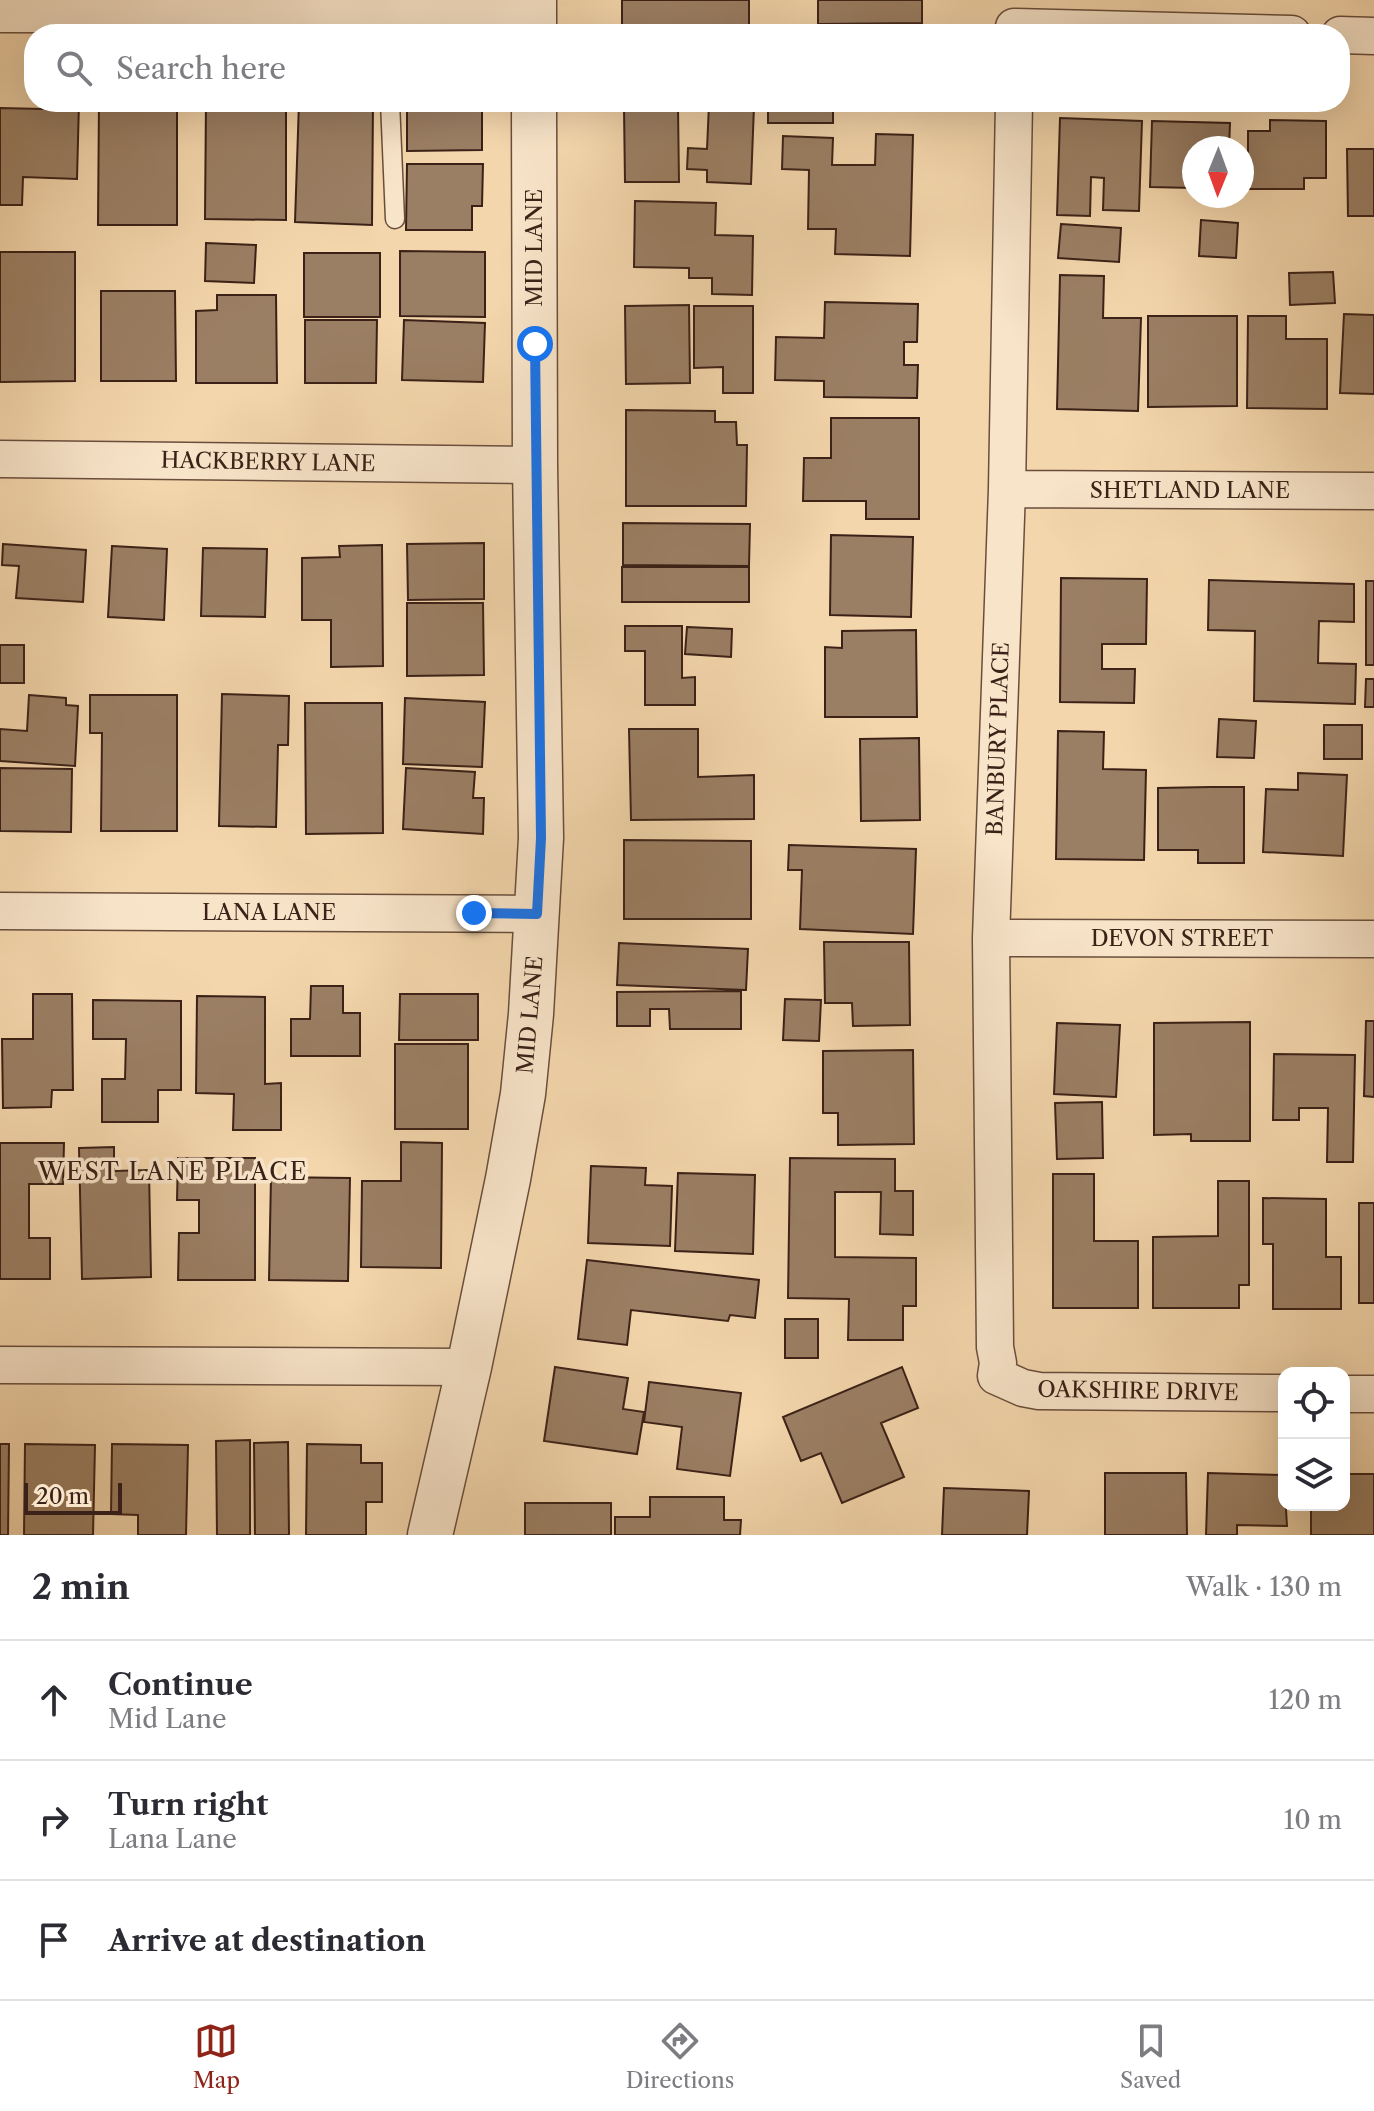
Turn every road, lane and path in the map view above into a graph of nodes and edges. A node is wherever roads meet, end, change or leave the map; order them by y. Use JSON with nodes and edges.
{"nodes":[{"id":1,"x":0,"y":14,"type":"edge"},
{"id":2,"x":534,"y":16,"type":"edge"},
{"id":3,"x":1014,"y":20,"type":"edge"},
{"id":4,"x":388,"y":24,"type":"edge"},
{"id":5,"x":1093,"y":24,"type":"edge"},
{"id":6,"x":1350,"y":35,"type":"edge"},
{"id":7,"x":1374,"y":36,"type":"edge"},
{"id":8,"x":390,"y":112,"type":"edge"},
{"id":9,"x":534,"y":112,"type":"edge"},
{"id":10,"x":1014,"y":112,"type":"edge"},
{"id":11,"x":395,"y":219,"type":"dead end"},
{"id":12,"x":0,"y":459,"type":"edge"},
{"id":13,"x":535,"y":465,"type":"junction"},
{"id":14,"x":1007,"y":489,"type":"junction"},
{"id":15,"x":1374,"y":491,"type":"edge"},
{"id":16,"x":0,"y":911,"type":"edge"},
{"id":17,"x":537,"y":914,"type":"junction"},
{"id":18,"x":991,"y":938,"type":"junction"},
{"id":19,"x":1374,"y":939,"type":"edge"},
{"id":20,"x":0,"y":1365,"type":"edge"},
{"id":21,"x":469,"y":1367,"type":"junction"},
{"id":22,"x":996,"y":1376,"type":"joint"},
{"id":23,"x":1278,"y":1393,"type":"edge"},
{"id":24,"x":1350,"y":1394,"type":"edge"},
{"id":25,"x":1374,"y":1394,"type":"edge"},
{"id":26,"x":430,"y":1535,"type":"edge"}],
"edges":[{"from":1,"to":4,"type":"street"},
{"from":2,"to":4,"type":"street"},
{"from":3,"to":5,"type":"street"},
{"from":6,"to":7,"type":"street"},
{"from":8,"to":11,"type":"lane"},
{"from":9,"to":13,"type":"street","name":"MID LANE"},
{"from":10,"to":14,"type":"street","name":"BANBURY PLACE"},
{"from":12,"to":13,"type":"street","name":"HACKBERRY LANE"},
{"from":13,"to":17,"type":"street","name":"MID LANE"},
{"from":14,"to":15,"type":"street","name":"SHETLAND LANE"},
{"from":14,"to":18,"type":"street","name":"BANBURY PLACE"},
{"from":16,"to":17,"type":"street","name":"LANA LANE"},
{"from":17,"to":21,"type":"street","name":"MID LANE"},
{"from":18,"to":19,"type":"street","name":"DEVON STREET"},
{"from":18,"to":22,"type":"street","name":"BANBURY PLACE"},
{"from":20,"to":21,"type":"street"},
{"from":21,"to":26,"type":"street","name":"MID LANE"},
{"from":22,"to":23,"type":"street","name":"OAKSHIRE DRIVE"},
{"from":24,"to":25,"type":"street"}]}
